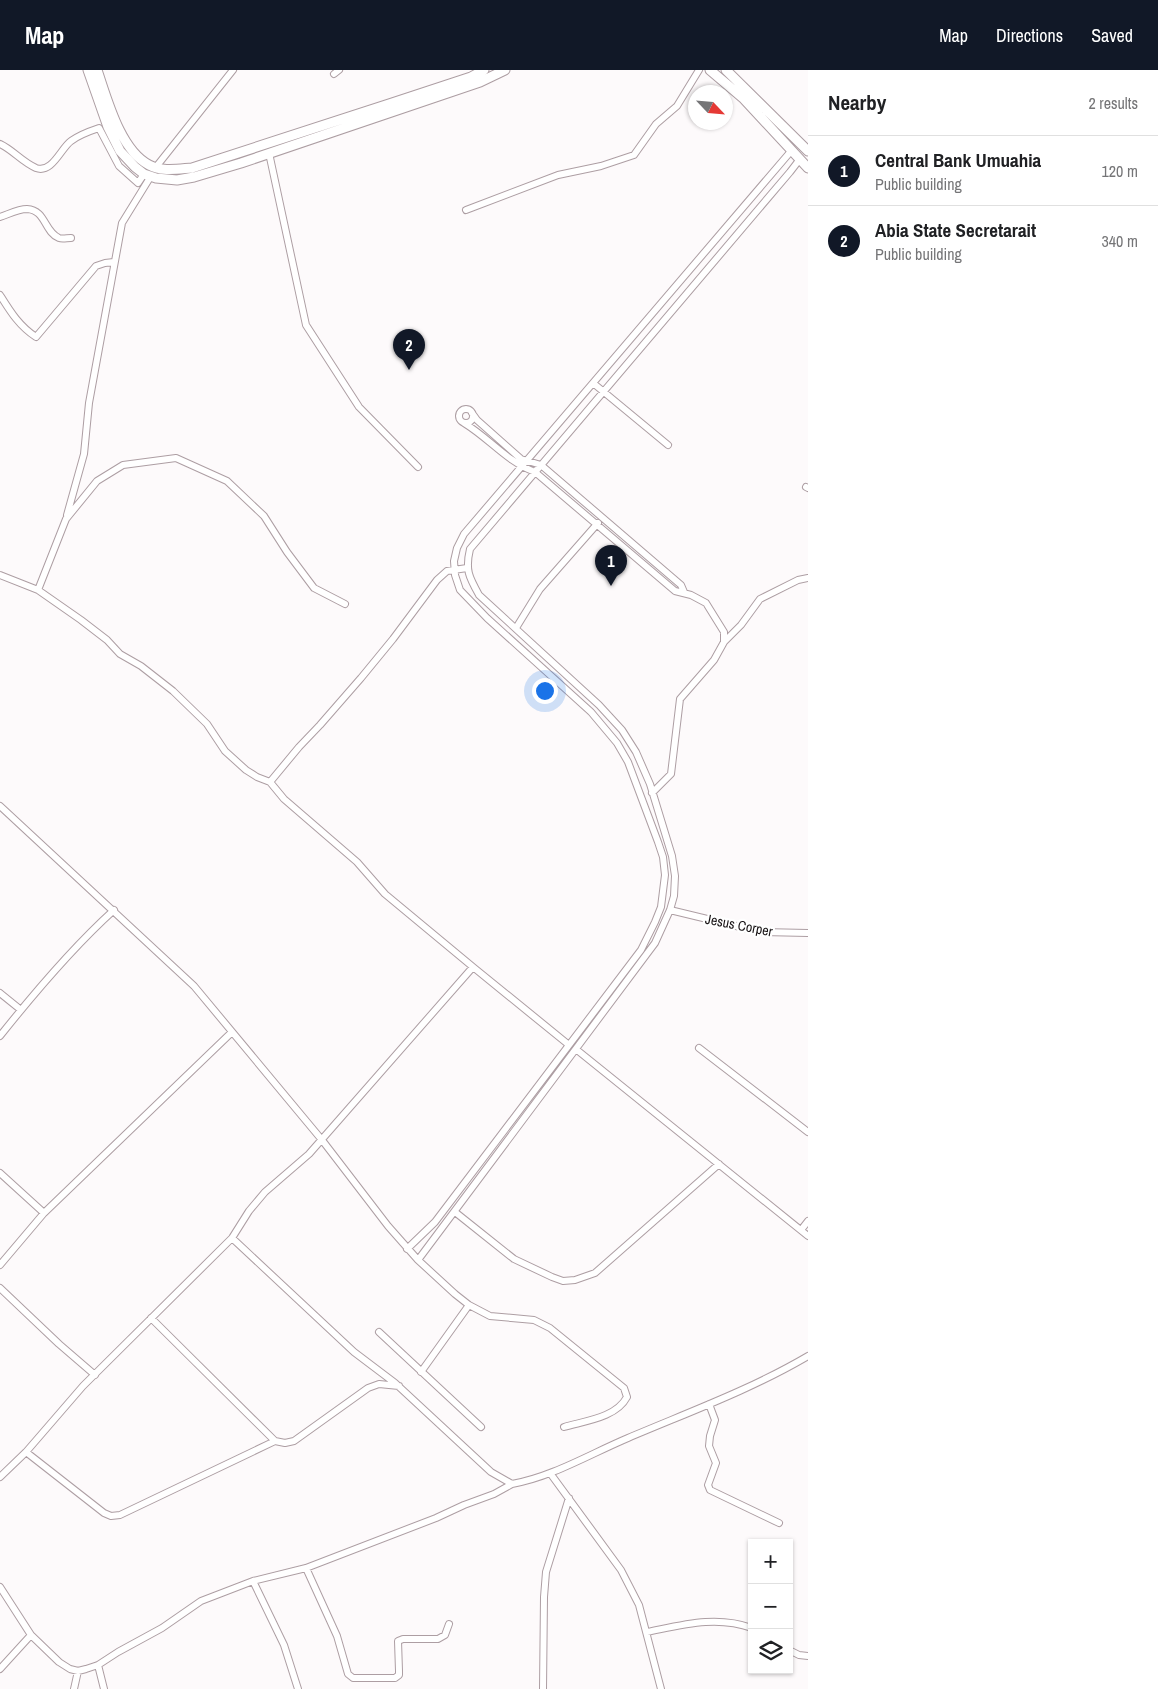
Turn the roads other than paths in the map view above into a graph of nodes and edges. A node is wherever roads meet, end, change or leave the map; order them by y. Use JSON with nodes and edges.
{"nodes":[{"id":1,"x":88,"y":70,"type":"edge"},
{"id":2,"x":97,"y":70,"type":"edge"},
{"id":3,"x":233,"y":70,"type":"edge"},
{"id":4,"x":484,"y":70,"type":"edge"},
{"id":5,"x":505,"y":70,"type":"edge"},
{"id":6,"x":700,"y":70,"type":"edge"},
{"id":7,"x":710,"y":70,"type":"edge"},
{"id":8,"x":726,"y":70,"type":"edge"},
{"id":9,"x":494,"y":72,"type":"edge"},
{"id":10,"x":808,"y":137,"type":"edge"},
{"id":11,"x":798,"y":141,"type":"junction"},
{"id":12,"x":0,"y":144,"type":"edge"},
{"id":13,"x":807,"y":149,"type":"edge"},
{"id":14,"x":792,"y":150,"type":"junction"},
{"id":15,"x":269,"y":154,"type":"junction"},
{"id":16,"x":800,"y":159,"type":"junction"},
{"id":17,"x":156,"y":167,"type":"junction"},
{"id":18,"x":808,"y":168,"type":"edge"},
{"id":19,"x":148,"y":175,"type":"junction"},
{"id":20,"x":466,"y":210,"type":"dead end"},
{"id":21,"x":0,"y":217,"type":"edge"},
{"id":22,"x":71,"y":238,"type":"dead end"},
{"id":23,"x":114,"y":262,"type":"junction"},
{"id":24,"x":0,"y":295,"type":"edge"},
{"id":25,"x":594,"y":383,"type":"junction"},
{"id":26,"x":604,"y":391,"type":"junction"},
{"id":27,"x":472,"y":413,"type":"junction"},
{"id":28,"x":464,"y":423,"type":"junction"},
{"id":29,"x":668,"y":445,"type":"dead end"},
{"id":30,"x":527,"y":461,"type":"junction"},
{"id":31,"x":541,"y":465,"type":"junction"},
{"id":32,"x":418,"y":467,"type":"dead end"},
{"id":33,"x":522,"y":467,"type":"junction"},
{"id":34,"x":535,"y":472,"type":"junction"},
{"id":35,"x":602,"y":518,"type":"junction"},
{"id":36,"x":66,"y":519,"type":"junction"},
{"id":37,"x":597,"y":524,"type":"junction"},
{"id":38,"x":467,"y":568,"type":"junction"},
{"id":39,"x":455,"y":570,"type":"junction"},
{"id":40,"x":0,"y":575,"type":"edge"},
{"id":41,"x":808,"y":578,"type":"edge"},
{"id":42,"x":38,"y":590,"type":"junction"},
{"id":43,"x":684,"y":592,"type":"junction"},
{"id":44,"x":345,"y":604,"type":"dead end"},
{"id":45,"x":516,"y":628,"type":"junction"},
{"id":46,"x":724,"y":642,"type":"junction"},
{"id":47,"x":270,"y":782,"type":"junction"},
{"id":48,"x":652,"y":793,"type":"junction"},
{"id":49,"x":0,"y":806,"type":"edge"},
{"id":50,"x":114,"y":910,"type":"junction"},
{"id":51,"x":670,"y":910,"type":"junction"},
{"id":52,"x":808,"y":933,"type":"edge"},
{"id":53,"x":473,"y":967,"type":"junction"},
{"id":54,"x":614,"y":985,"type":"junction"},
{"id":55,"x":622,"y":990,"type":"junction"},
{"id":56,"x":0,"y":993,"type":"edge"},
{"id":57,"x":21,"y":1010,"type":"junction"},
{"id":58,"x":232,"y":1032,"type":"junction"},
{"id":59,"x":0,"y":1036,"type":"edge"},
{"id":60,"x":569,"y":1045,"type":"junction"},
{"id":61,"x":699,"y":1048,"type":"dead end"},
{"id":62,"x":577,"y":1050,"type":"junction"},
{"id":63,"x":808,"y":1132,"type":"edge"},
{"id":64,"x":322,"y":1140,"type":"junction"},
{"id":65,"x":491,"y":1148,"type":"junction"},
{"id":66,"x":498,"y":1154,"type":"junction"},
{"id":67,"x":719,"y":1164,"type":"junction"},
{"id":68,"x":0,"y":1173,"type":"edge"},
{"id":69,"x":455,"y":1212,"type":"junction"},
{"id":70,"x":44,"y":1213,"type":"junction"},
{"id":71,"x":808,"y":1221,"type":"edge"},
{"id":72,"x":801,"y":1230,"type":"junction"},
{"id":73,"x":808,"y":1236,"type":"edge"},
{"id":74,"x":232,"y":1238,"type":"junction"},
{"id":75,"x":408,"y":1249,"type":"junction"},
{"id":76,"x":418,"y":1260,"type":"junction"},
{"id":77,"x":0,"y":1265,"type":"edge"},
{"id":78,"x":0,"y":1288,"type":"edge"},
{"id":79,"x":469,"y":1305,"type":"junction"},
{"id":80,"x":151,"y":1318,"type":"junction"},
{"id":81,"x":379,"y":1332,"type":"dead end"},
{"id":82,"x":808,"y":1356,"type":"edge"},
{"id":83,"x":421,"y":1372,"type":"junction"},
{"id":84,"x":95,"y":1375,"type":"junction"},
{"id":85,"x":399,"y":1386,"type":"junction"},
{"id":86,"x":710,"y":1404,"type":"junction"},
{"id":87,"x":481,"y":1427,"type":"dead end"},
{"id":88,"x":564,"y":1427,"type":"dead end"},
{"id":89,"x":275,"y":1441,"type":"junction"},
{"id":90,"x":26,"y":1452,"type":"junction"},
{"id":91,"x":550,"y":1472,"type":"junction"},
{"id":92,"x":0,"y":1477,"type":"edge"},
{"id":93,"x":512,"y":1484,"type":"junction"},
{"id":94,"x":569,"y":1498,"type":"junction"},
{"id":95,"x":779,"y":1523,"type":"dead end"},
{"id":96,"x":306,"y":1568,"type":"junction"},
{"id":97,"x":253,"y":1582,"type":"junction"},
{"id":98,"x":0,"y":1587,"type":"edge"},
{"id":99,"x":449,"y":1624,"type":"dead end"},
{"id":100,"x":748,"y":1627,"type":"edge"},
{"id":101,"x":647,"y":1632,"type":"junction"},
{"id":102,"x":31,"y":1635,"type":"junction"},
{"id":103,"x":793,"y":1652,"type":"edge"},
{"id":104,"x":808,"y":1656,"type":"edge"},
{"id":105,"x":98,"y":1665,"type":"junction"},
{"id":106,"x":0,"y":1669,"type":"edge"},
{"id":107,"x":78,"y":1670,"type":"junction"},
{"id":108,"x":74,"y":1689,"type":"edge"},
{"id":109,"x":104,"y":1689,"type":"edge"},
{"id":110,"x":298,"y":1689,"type":"edge"},
{"id":111,"x":543,"y":1689,"type":"edge"},
{"id":112,"x":661,"y":1689,"type":"edge"}],
"edges":[{"from":1,"to":19,"type":"street"},
{"from":2,"to":17,"type":"street"},
{"from":3,"to":17,"type":"street"},
{"from":4,"to":17,"type":"street"},
{"from":5,"to":9,"type":"street"},
{"from":6,"to":20,"type":"street"},
{"from":7,"to":14,"type":"street"},
{"from":8,"to":11,"type":"street"},
{"from":9,"to":15,"type":"street"},
{"from":10,"to":11,"type":"street"},
{"from":11,"to":13,"type":"street"},
{"from":11,"to":14,"type":"street"},
{"from":12,"to":19,"type":"street"},
{"from":13,"to":16,"type":"street"},
{"from":14,"to":16,"type":"street"},
{"from":14,"to":25,"type":"street"},
{"from":15,"to":19,"type":"street"},
{"from":15,"to":32,"type":"street"},
{"from":16,"to":18,"type":"street"},
{"from":16,"to":26,"type":"street"},
{"from":19,"to":23,"type":"street"},
{"from":21,"to":22,"type":"street"},
{"from":23,"to":24,"type":"street"},
{"from":23,"to":36,"type":"street"},
{"from":25,"to":26,"type":"street"},
{"from":25,"to":30,"type":"street"},
{"from":26,"to":29,"type":"street"},
{"from":26,"to":31,"type":"street"},
{"from":27,"to":28,"type":"street"},
{"from":27,"to":28,"type":"street"},
{"from":27,"to":30,"type":"street"},
{"from":28,"to":33,"type":"street"},
{"from":30,"to":31,"type":"street"},
{"from":30,"to":33,"type":"street"},
{"from":31,"to":34,"type":"street"},
{"from":31,"to":35,"type":"street"},
{"from":33,"to":34,"type":"street"},
{"from":33,"to":39,"type":"street"},
{"from":34,"to":37,"type":"street"},
{"from":34,"to":38,"type":"street"},
{"from":35,"to":37,"type":"street"},
{"from":35,"to":43,"type":"street"},
{"from":36,"to":42,"type":"street"},
{"from":36,"to":44,"type":"street"},
{"from":37,"to":43,"type":"street"},
{"from":37,"to":45,"type":"street"},
{"from":38,"to":39,"type":"street"},
{"from":38,"to":45,"type":"street"},
{"from":39,"to":47,"type":"street"},
{"from":39,"to":54,"type":"street"},
{"from":40,"to":42,"type":"street"},
{"from":41,"to":46,"type":"street"},
{"from":42,"to":47,"type":"street"},
{"from":43,"to":46,"type":"street"},
{"from":45,"to":48,"type":"street"},
{"from":46,"to":48,"type":"street"},
{"from":47,"to":53,"type":"street"},
{"from":48,"to":51,"type":"street"},
{"from":49,"to":50,"type":"street"},
{"from":50,"to":57,"type":"street"},
{"from":50,"to":58,"type":"street"},
{"from":51,"to":52,"type":"street","name":"Jesus Corper"},
{"from":51,"to":55,"type":"street"},
{"from":53,"to":60,"type":"street"},
{"from":53,"to":64,"type":"street"},
{"from":54,"to":55,"type":"street"},
{"from":54,"to":60,"type":"street"},
{"from":55,"to":62,"type":"street"},
{"from":56,"to":57,"type":"street"},
{"from":57,"to":59,"type":"street"},
{"from":58,"to":64,"type":"street"},
{"from":58,"to":70,"type":"street"},
{"from":60,"to":65,"type":"street"},
{"from":61,"to":63,"type":"street"},
{"from":62,"to":66,"type":"street"},
{"from":62,"to":67,"type":"street"},
{"from":64,"to":74,"type":"street"},
{"from":64,"to":75,"type":"street"},
{"from":65,"to":66,"type":"street"},
{"from":65,"to":75,"type":"street"},
{"from":66,"to":69,"type":"street"},
{"from":67,"to":69,"type":"street"},
{"from":67,"to":72,"type":"street"},
{"from":68,"to":70,"type":"street"},
{"from":69,"to":76,"type":"street"},
{"from":70,"to":77,"type":"street"},
{"from":71,"to":72,"type":"street"},
{"from":72,"to":73,"type":"street"},
{"from":74,"to":80,"type":"street"},
{"from":74,"to":85,"type":"street"},
{"from":75,"to":76,"type":"street"},
{"from":76,"to":79,"type":"street"},
{"from":78,"to":84,"type":"street"},
{"from":79,"to":83,"type":"street"},
{"from":79,"to":88,"type":"street"},
{"from":80,"to":84,"type":"street"},
{"from":80,"to":89,"type":"street"},
{"from":81,"to":83,"type":"street"},
{"from":82,"to":86,"type":"street"},
{"from":83,"to":87,"type":"street"},
{"from":84,"to":90,"type":"street"},
{"from":85,"to":89,"type":"street"},
{"from":85,"to":93,"type":"street"},
{"from":86,"to":91,"type":"street"},
{"from":86,"to":95,"type":"street"},
{"from":89,"to":90,"type":"street"},
{"from":90,"to":92,"type":"street"},
{"from":91,"to":93,"type":"street"},
{"from":91,"to":94,"type":"street"},
{"from":93,"to":96,"type":"street"},
{"from":94,"to":101,"type":"street"},
{"from":94,"to":111,"type":"street"},
{"from":96,"to":97,"type":"street"},
{"from":96,"to":99,"type":"street"},
{"from":97,"to":105,"type":"street"},
{"from":97,"to":110,"type":"street"},
{"from":98,"to":102,"type":"street"},
{"from":100,"to":101,"type":"street"},
{"from":101,"to":112,"type":"street"},
{"from":102,"to":106,"type":"street"},
{"from":102,"to":107,"type":"street"},
{"from":103,"to":104,"type":"street"},
{"from":105,"to":107,"type":"street"},
{"from":105,"to":109,"type":"street"},
{"from":107,"to":108,"type":"street"}]}
